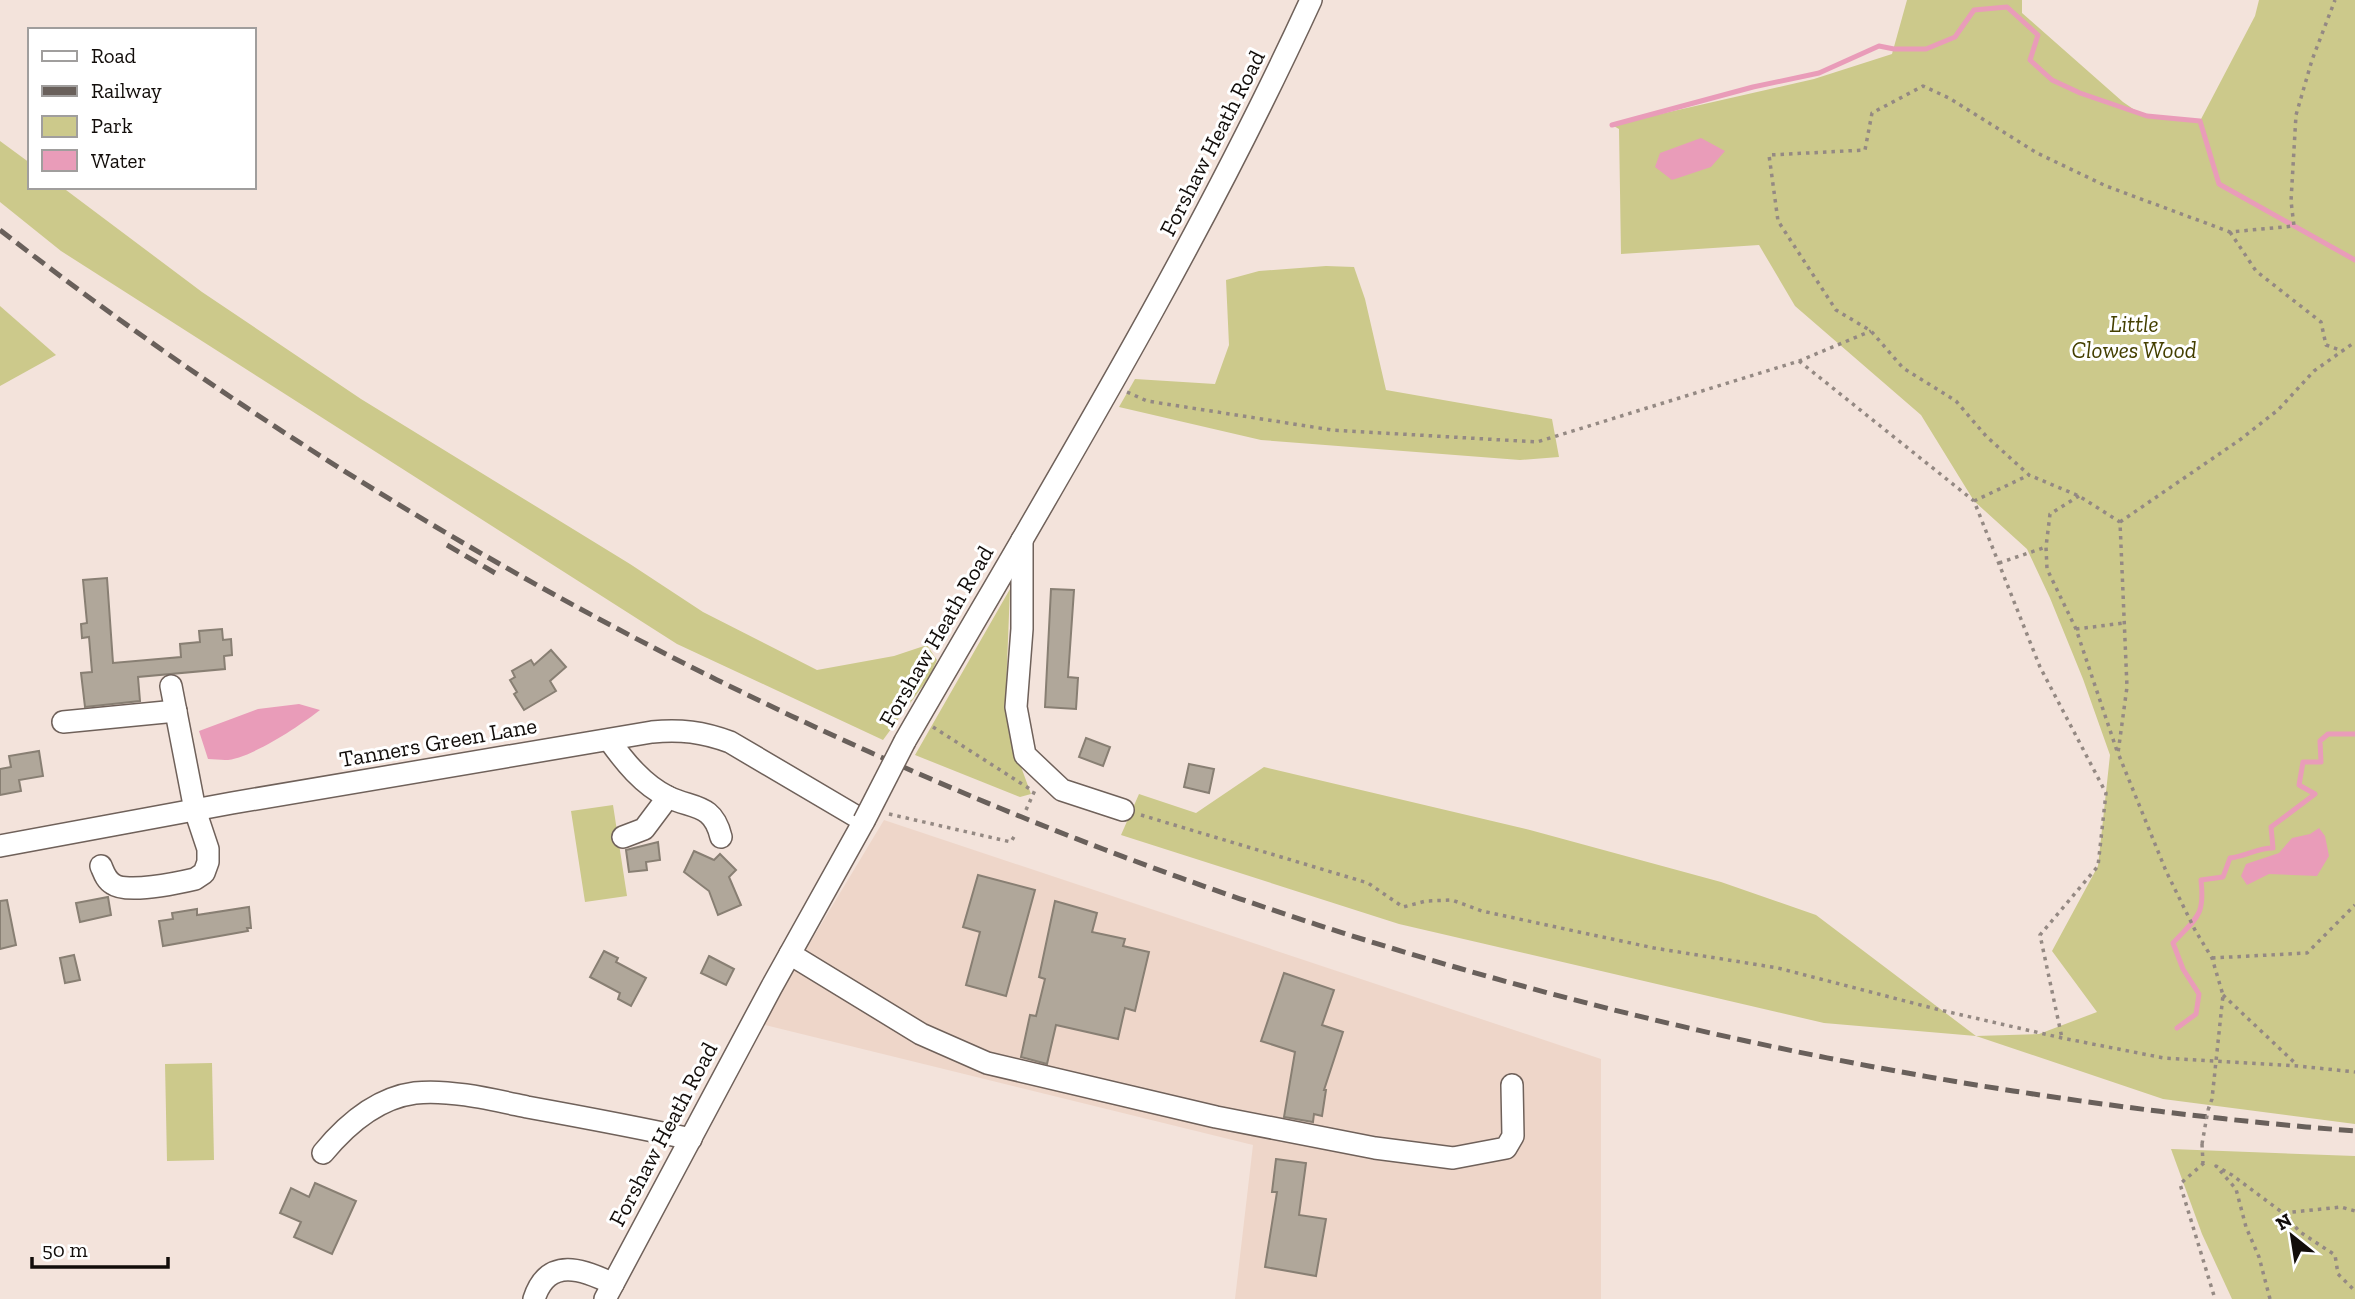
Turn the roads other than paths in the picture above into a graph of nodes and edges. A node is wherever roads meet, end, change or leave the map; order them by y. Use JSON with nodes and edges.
{"nodes":[{"id":1,"x":1311,"y":0,"type":"edge"},
{"id":2,"x":1022,"y":538,"type":"junction"},
{"id":3,"x":171,"y":686,"type":"dead end"},
{"id":4,"x":176,"y":711,"type":"junction"},
{"id":5,"x":63,"y":722,"type":"dead end"},
{"id":6,"x":609,"y":740,"type":"junction"},
{"id":7,"x":667,"y":797,"type":"junction"},
{"id":8,"x":195,"y":810,"type":"junction"},
{"id":9,"x":1123,"y":810,"type":"road end"},
{"id":10,"x":872,"y":816,"type":"junction"},
{"id":11,"x":623,"y":837,"type":"dead end"},
{"id":12,"x":721,"y":837,"type":"dead end"},
{"id":13,"x":0,"y":846,"type":"edge"},
{"id":14,"x":101,"y":866,"type":"dead end"},
{"id":15,"x":790,"y":954,"type":"junction"},
{"id":16,"x":1512,"y":1085,"type":"dead end"},
{"id":17,"x":691,"y":1139,"type":"junction"},
{"id":18,"x":323,"y":1153,"type":"dead end"},
{"id":19,"x":609,"y":1291,"type":"edge"},
{"id":20,"x":534,"y":1299,"type":"edge"}],
"edges":[{"from":1,"to":2,"type":"street","name":"Forshaw Heath Road"},
{"from":2,"to":9,"type":"street"},
{"from":2,"to":10,"type":"street","name":"Forshaw Heath Road","bridge":true},
{"from":3,"to":4,"type":"street"},
{"from":4,"to":5,"type":"street"},
{"from":4,"to":8,"type":"street"},
{"from":6,"to":7,"type":"street"},
{"from":6,"to":8,"type":"street","name":"Tanners Green Lane"},
{"from":6,"to":10,"type":"street","name":"Tanners Green Lane"},
{"from":7,"to":11,"type":"street"},
{"from":7,"to":12,"type":"street"},
{"from":8,"to":13,"type":"street","name":"Tanners Green Lane"},
{"from":8,"to":14,"type":"street"},
{"from":10,"to":15,"type":"street","name":"Forshaw Heath Road"},
{"from":15,"to":16,"type":"street"},
{"from":15,"to":17,"type":"street","name":"Forshaw Heath Road"},
{"from":17,"to":18,"type":"street"},
{"from":17,"to":19,"type":"street","name":"Forshaw Heath Road"},
{"from":19,"to":20,"type":"street"}]}
